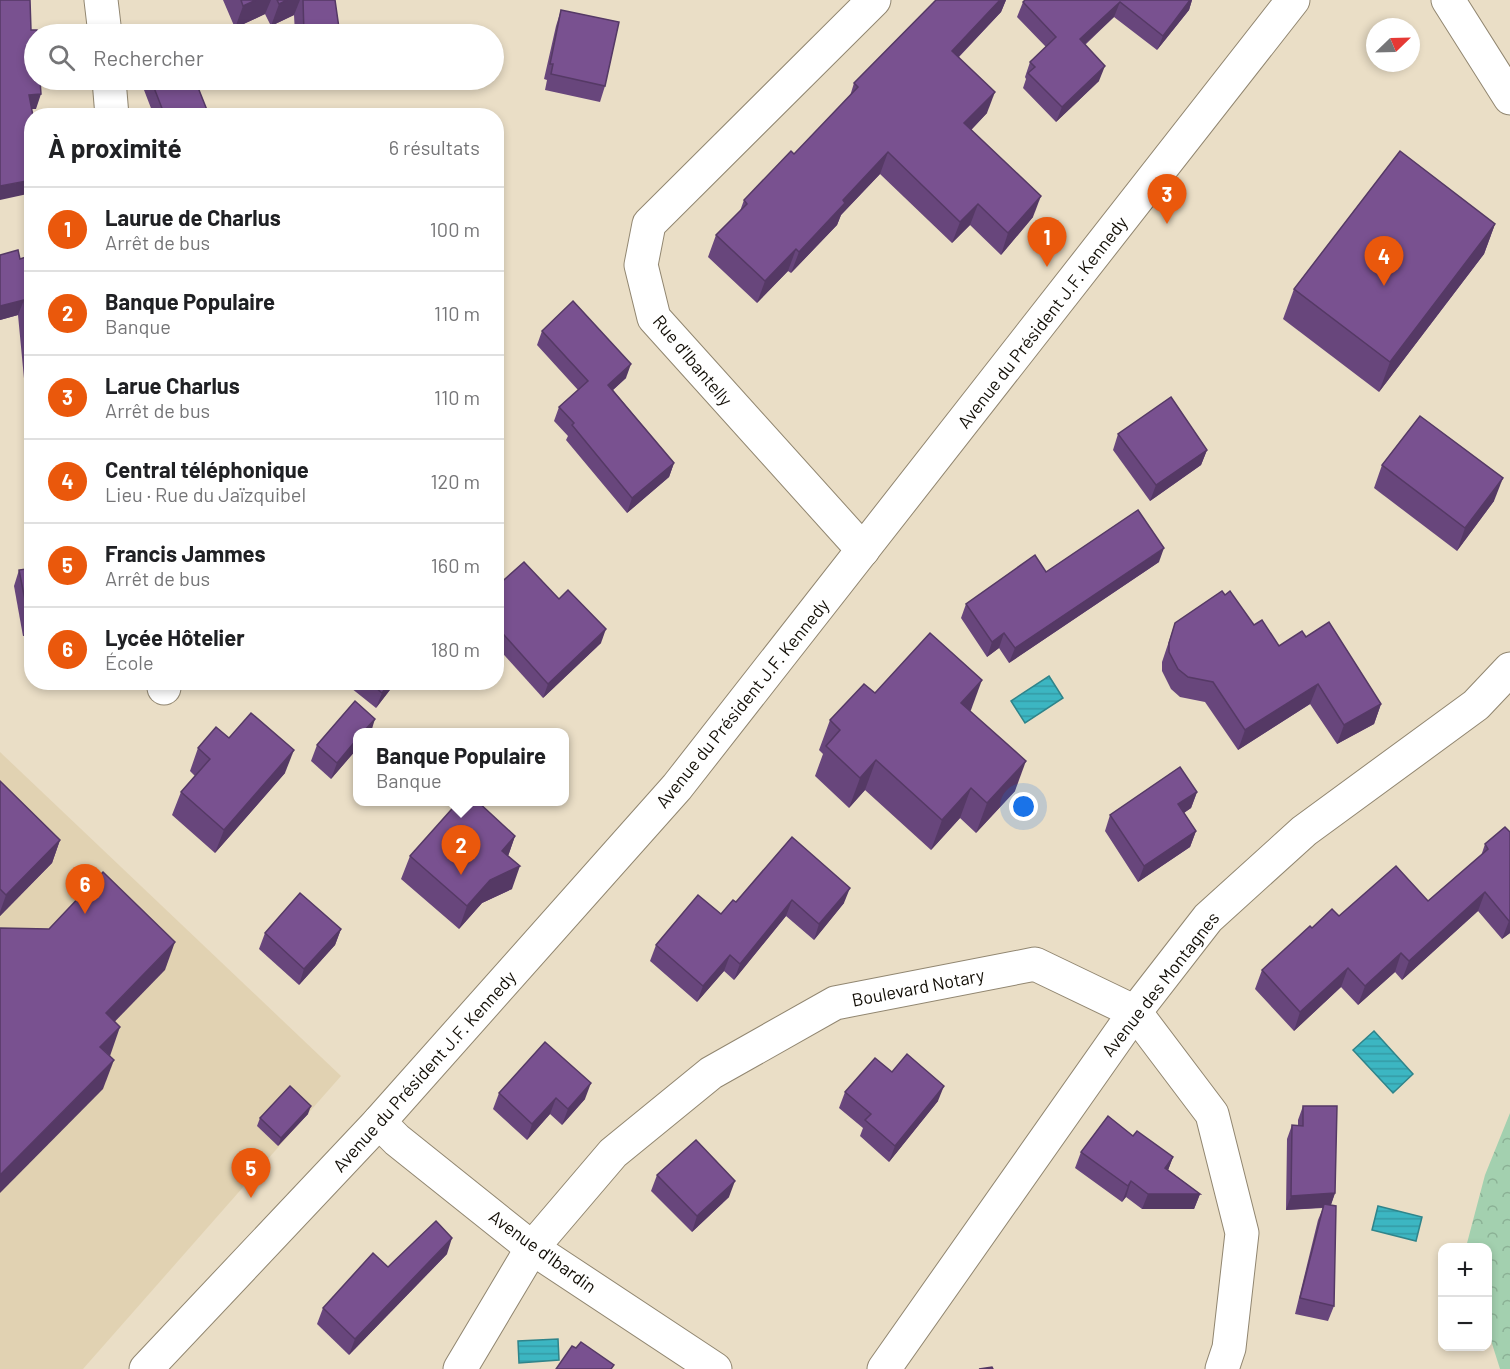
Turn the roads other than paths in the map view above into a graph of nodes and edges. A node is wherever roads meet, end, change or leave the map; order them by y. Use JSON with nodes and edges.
{"nodes":[{"id":1,"x":101,"y":0,"type":"edge"},
{"id":2,"x":874,"y":0,"type":"edge"},
{"id":3,"x":1293,"y":0,"type":"edge"},
{"id":4,"x":1448,"y":0,"type":"edge"},
{"id":5,"x":104,"y":24,"type":"edge"},
{"id":6,"x":110,"y":90,"type":"edge"},
{"id":7,"x":1510,"y":98,"type":"edge"},
{"id":8,"x":111,"y":108,"type":"edge"},
{"id":9,"x":863,"y":550,"type":"junction"},
{"id":10,"x":1510,"y":669,"type":"edge"},
{"id":11,"x":1135,"y":1012,"type":"junction"},
{"id":12,"x":379,"y":1122,"type":"junction"},
{"id":13,"x":532,"y":1248,"type":"junction"},
{"id":14,"x":146,"y":1369,"type":"edge"},
{"id":15,"x":460,"y":1369,"type":"edge"},
{"id":16,"x":715,"y":1369,"type":"edge"},
{"id":17,"x":884,"y":1369,"type":"edge"},
{"id":18,"x":1222,"y":1369,"type":"edge"}],
"edges":[{"from":1,"to":5,"type":"street"},
{"from":2,"to":9,"type":"street","name":"Rue d'Ibantelly"},
{"from":3,"to":9,"type":"street","name":"Avenue du Président J.F. Kennedy"},
{"from":4,"to":7,"type":"street"},
{"from":6,"to":8,"type":"street"},
{"from":9,"to":12,"type":"street","name":"Avenue du Président J.F. Kennedy"},
{"from":10,"to":11,"type":"street","name":"Avenue des Montagnes"},
{"from":11,"to":13,"type":"street","name":"Boulevard Notary"},
{"from":11,"to":17,"type":"street","name":"Avenue des Montagnes"},
{"from":11,"to":18,"type":"street","name":"Boulevard Notary"},
{"from":12,"to":13,"type":"street","name":"Avenue d'Ibardin"},
{"from":12,"to":14,"type":"street","name":"Avenue du Président J.F. Kennedy"},
{"from":13,"to":15,"type":"street","name":"Boulevard Notary"},
{"from":13,"to":16,"type":"street","name":"Avenue d'Ibardin"}]}
